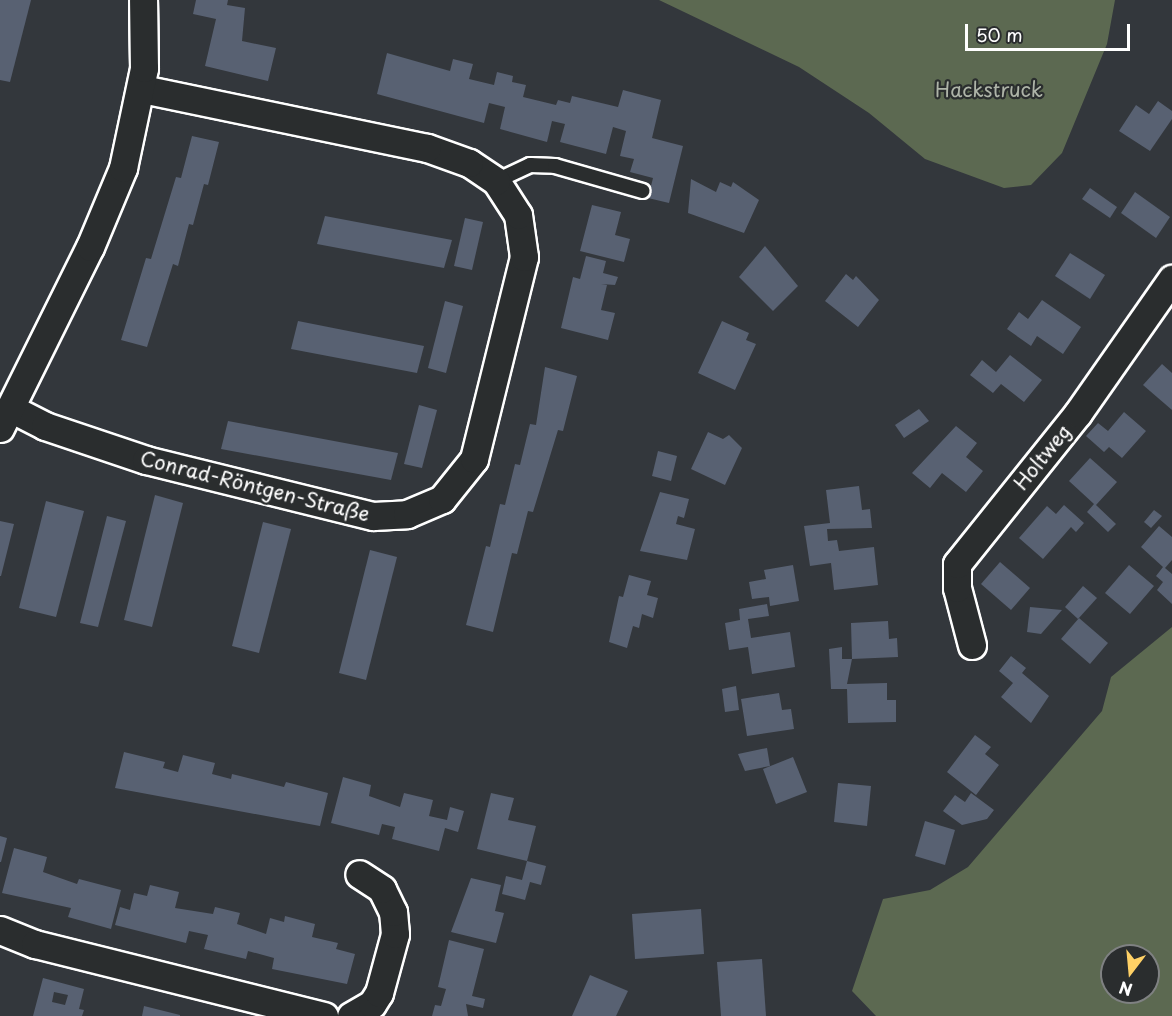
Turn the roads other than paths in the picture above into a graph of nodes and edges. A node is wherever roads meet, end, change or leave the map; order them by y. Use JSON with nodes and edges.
{"nodes":[{"id":1,"x":143,"y":0,"type":"edge"},
{"id":2,"x":141,"y":89,"type":"junction"},
{"id":3,"x":496,"y":181,"type":"junction"},
{"id":4,"x":643,"y":191,"type":"dead end"},
{"id":5,"x":1172,"y":279,"type":"edge"},
{"id":6,"x":5,"y":418,"type":"edge"},
{"id":7,"x":972,"y":645,"type":"dead end"},
{"id":8,"x":359,"y":874,"type":"dead end"},
{"id":9,"x":0,"y":930,"type":"edge"},
{"id":10,"x":324,"y":1016,"type":"edge"},
{"id":11,"x":351,"y":1016,"type":"edge"}],
"edges":[{"from":1,"to":2,"type":"street"},
{"from":2,"to":3,"type":"street","name":"Conrad-Röntgen-Straße"},
{"from":2,"to":6,"type":"street"},
{"from":3,"to":4,"type":"lane"},
{"from":3,"to":6,"type":"street","name":"Conrad-Röntgen-Straße"},
{"from":5,"to":7,"type":"street","name":"Holtweg"},
{"from":8,"to":11,"type":"street"},
{"from":9,"to":10,"type":"street"}]}
